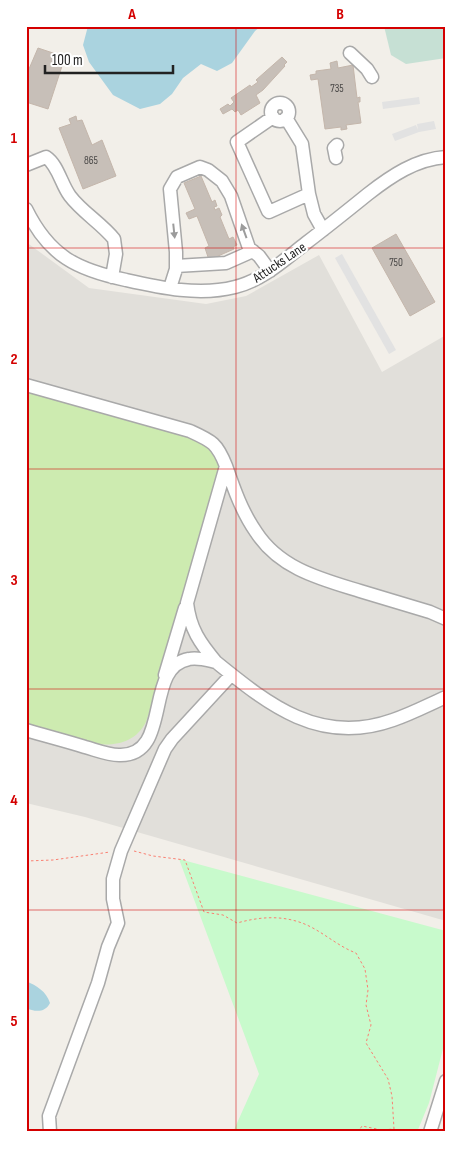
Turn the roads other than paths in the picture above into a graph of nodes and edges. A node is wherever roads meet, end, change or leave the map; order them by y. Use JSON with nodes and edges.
{"nodes":[{"id":1,"x":350,"y":54,"type":"dead end"},
{"id":2,"x":372,"y":77,"type":"dead end"},
{"id":3,"x":336,"y":145,"type":"dead end"},
{"id":4,"x":446,"y":157,"type":"edge"},
{"id":5,"x":336,"y":158,"type":"dead end"},
{"id":6,"x":26,"y":165,"type":"edge"},
{"id":7,"x":309,"y":194,"type":"junction"},
{"id":8,"x":26,"y":209,"type":"edge"},
{"id":9,"x":323,"y":230,"type":"junction"},
{"id":10,"x":253,"y":251,"type":"junction"},
{"id":11,"x":176,"y":266,"type":"junction"},
{"id":12,"x":270,"y":271,"type":"junction"},
{"id":13,"x":112,"y":277,"type":"junction"},
{"id":14,"x":170,"y":288,"type":"junction"},
{"id":15,"x":26,"y":385,"type":"edge"},
{"id":16,"x":226,"y":466,"type":"junction"},
{"id":17,"x":187,"y":603,"type":"junction"},
{"id":18,"x":446,"y":619,"type":"edge"},
{"id":19,"x":216,"y":662,"type":"junction"},
{"id":20,"x":232,"y":675,"type":"junction"},
{"id":21,"x":163,"y":682,"type":"junction"},
{"id":22,"x":446,"y":697,"type":"edge"},
{"id":23,"x":26,"y":730,"type":"edge"},
{"id":24,"x":446,"y":1081,"type":"edge"},
{"id":25,"x":50,"y":1132,"type":"edge"},
{"id":26,"x":430,"y":1132,"type":"edge"}],
"edges":[{"from":1,"to":2,"type":"street"},
{"from":3,"to":5,"type":"street"},
{"from":4,"to":9,"type":"street","name":"Attucks Lane"},
{"from":6,"to":13,"type":"street"},
{"from":7,"to":7,"type":"street"},
{"from":7,"to":9,"type":"street"},
{"from":8,"to":13,"type":"street","name":"Attucks Lane"},
{"from":9,"to":12,"type":"street","name":"Attucks Lane"},
{"from":10,"to":11,"type":"street"},
{"from":10,"to":11,"type":"street","one_way":true},
{"from":10,"to":12,"type":"street"},
{"from":11,"to":14,"type":"street"},
{"from":12,"to":14,"type":"street","name":"Attucks Lane"},
{"from":13,"to":14,"type":"street","name":"Attucks Lane"},
{"from":15,"to":16,"type":"street"},
{"from":16,"to":17,"type":"street"},
{"from":16,"to":18,"type":"street"},
{"from":17,"to":19,"type":"street"},
{"from":17,"to":21,"type":"street"},
{"from":19,"to":20,"type":"street"},
{"from":19,"to":21,"type":"street"},
{"from":20,"to":22,"type":"street"},
{"from":20,"to":25,"type":"street"},
{"from":21,"to":23,"type":"street"},
{"from":24,"to":26,"type":"street"}]}
